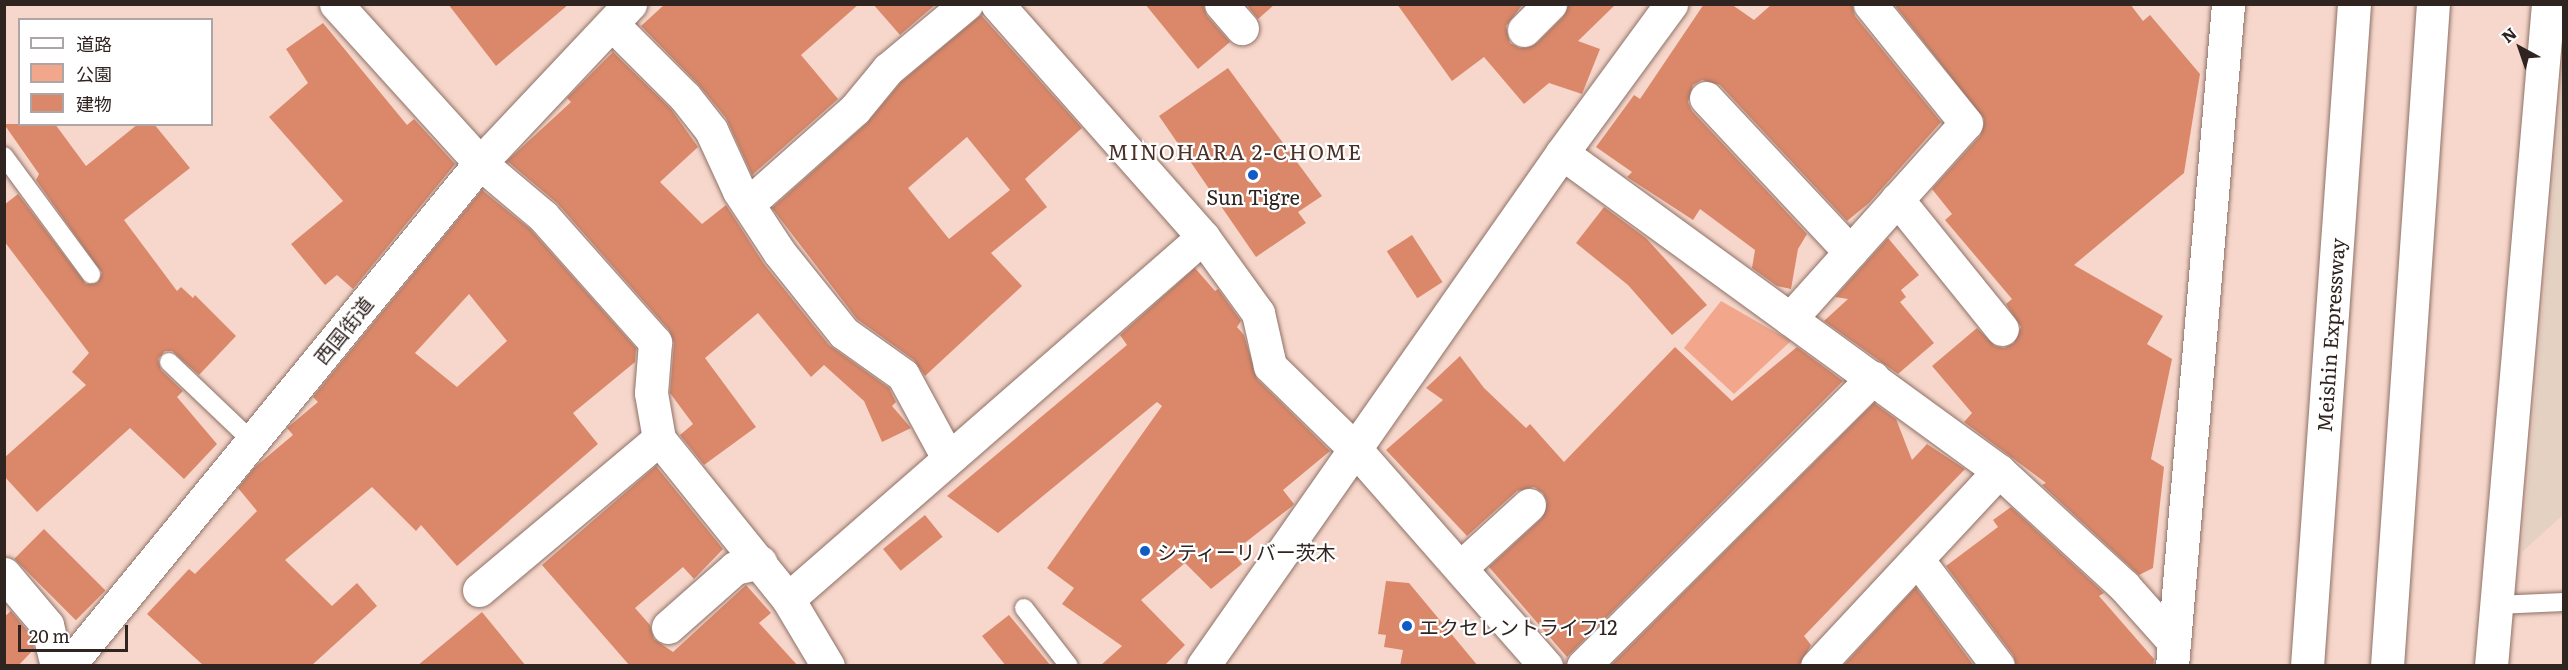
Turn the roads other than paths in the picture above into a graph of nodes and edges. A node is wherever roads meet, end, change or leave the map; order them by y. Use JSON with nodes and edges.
{"nodes":[{"id":1,"x":336,"y":4,"type":"edge"},
{"id":2,"x":966,"y":4,"type":"edge"},
{"id":3,"x":1550,"y":4,"type":"edge"},
{"id":4,"x":1671,"y":4,"type":"edge"},
{"id":5,"x":1870,"y":4,"type":"edge"},
{"id":6,"x":2228,"y":4,"type":"edge"},
{"id":7,"x":2354,"y":4,"type":"edge"},
{"id":8,"x":2433,"y":4,"type":"edge"},
{"id":9,"x":2548,"y":4,"type":"edge"},
{"id":10,"x":1015,"y":10,"type":"edge"},
{"id":11,"x":621,"y":14,"type":"edge"},
{"id":12,"x":1524,"y":30,"type":"dead end"},
{"id":13,"x":1706,"y":98,"type":"dead end"},
{"id":14,"x":1562,"y":153,"type":"junction"},
{"id":15,"x":4,"y":156,"type":"edge"},
{"id":16,"x":480,"y":162,"type":"junction"},
{"id":17,"x":1898,"y":199,"type":"junction"},
{"id":18,"x":748,"y":204,"type":"junction"},
{"id":19,"x":1203,"y":237,"type":"junction"},
{"id":20,"x":1850,"y":252,"type":"junction"},
{"id":21,"x":90,"y":274,"type":"dead end"},
{"id":22,"x":1790,"y":319,"type":"junction"},
{"id":23,"x":2002,"y":329,"type":"dead end"},
{"id":24,"x":169,"y":362,"type":"dead end"},
{"id":25,"x":1873,"y":378,"type":"junction"},
{"id":26,"x":659,"y":439,"type":"junction"},
{"id":27,"x":252,"y":441,"type":"junction"},
{"id":28,"x":1356,"y":450,"type":"junction"},
{"id":29,"x":948,"y":458,"type":"junction"},
{"id":30,"x":1999,"y":471,"type":"junction"},
{"id":31,"x":1529,"y":505,"type":"dead end"},
{"id":32,"x":1917,"y":559,"type":"junction"},
{"id":33,"x":760,"y":562,"type":"junction"},
{"id":34,"x":1461,"y":567,"type":"junction"},
{"id":35,"x":4,"y":574,"type":"edge"},
{"id":36,"x":479,"y":590,"type":"dead end"},
{"id":37,"x":788,"y":598,"type":"junction"},
{"id":38,"x":2564,"y":602,"type":"edge"},
{"id":39,"x":2496,"y":606,"type":"junction"},
{"id":40,"x":1024,"y":608,"type":"dead end"},
{"id":41,"x":668,"y":627,"type":"dead end"},
{"id":42,"x":2173,"y":654,"type":"edge"},
{"id":43,"x":57,"y":666,"type":"edge"},
{"id":44,"x":68,"y":666,"type":"edge"},
{"id":45,"x":828,"y":666,"type":"edge"},
{"id":46,"x":1069,"y":666,"type":"edge"},
{"id":47,"x":1203,"y":666,"type":"edge"},
{"id":48,"x":1546,"y":666,"type":"edge"},
{"id":49,"x":1583,"y":666,"type":"edge"},
{"id":50,"x":1817,"y":666,"type":"edge"},
{"id":51,"x":1998,"y":666,"type":"edge"},
{"id":52,"x":2307,"y":666,"type":"edge"},
{"id":53,"x":2387,"y":666,"type":"edge"},
{"id":54,"x":2491,"y":666,"type":"edge"}],
"edges":[{"from":1,"to":16,"type":"main road"},
{"from":2,"to":18,"type":"main road"},
{"from":3,"to":12,"type":"main road"},
{"from":4,"to":14,"type":"main road"},
{"from":5,"to":17,"type":"main road"},
{"from":6,"to":42,"type":"main road"},
{"from":7,"to":52,"type":"main road","name":"Meishin Expressway"},
{"from":8,"to":53,"type":"main road"},
{"from":9,"to":39,"type":"main road"},
{"from":10,"to":19,"type":"main road"},
{"from":11,"to":16,"type":"main road","name":"西国街道"},
{"from":11,"to":18,"type":"main road"},
{"from":13,"to":20,"type":"main road"},
{"from":14,"to":22,"type":"main road"},
{"from":14,"to":28,"type":"main road"},
{"from":15,"to":21,"type":"lane"},
{"from":16,"to":26,"type":"main road"},
{"from":16,"to":27,"type":"main road","name":"西国街道"},
{"from":17,"to":20,"type":"main road"},
{"from":17,"to":23,"type":"main road"},
{"from":18,"to":29,"type":"main road"},
{"from":19,"to":28,"type":"main road"},
{"from":19,"to":29,"type":"main road"},
{"from":20,"to":22,"type":"main road"},
{"from":22,"to":25,"type":"main road"},
{"from":24,"to":27,"type":"lane"},
{"from":25,"to":30,"type":"main road"},
{"from":25,"to":49,"type":"main road"},
{"from":26,"to":33,"type":"main road"},
{"from":26,"to":36,"type":"main road"},
{"from":27,"to":44,"type":"main road","name":"西国街道"},
{"from":28,"to":34,"type":"main road"},
{"from":28,"to":47,"type":"main road"},
{"from":29,"to":37,"type":"main road"},
{"from":30,"to":32,"type":"main road"},
{"from":30,"to":42,"type":"main road"},
{"from":31,"to":34,"type":"main road"},
{"from":32,"to":50,"type":"main road"},
{"from":32,"to":51,"type":"main road"},
{"from":33,"to":37,"type":"main road"},
{"from":33,"to":41,"type":"main road"},
{"from":34,"to":48,"type":"main road"},
{"from":35,"to":43,"type":"main road"},
{"from":37,"to":45,"type":"main road"},
{"from":38,"to":39,"type":"lane"},
{"from":39,"to":54,"type":"main road"},
{"from":40,"to":46,"type":"lane"}]}
